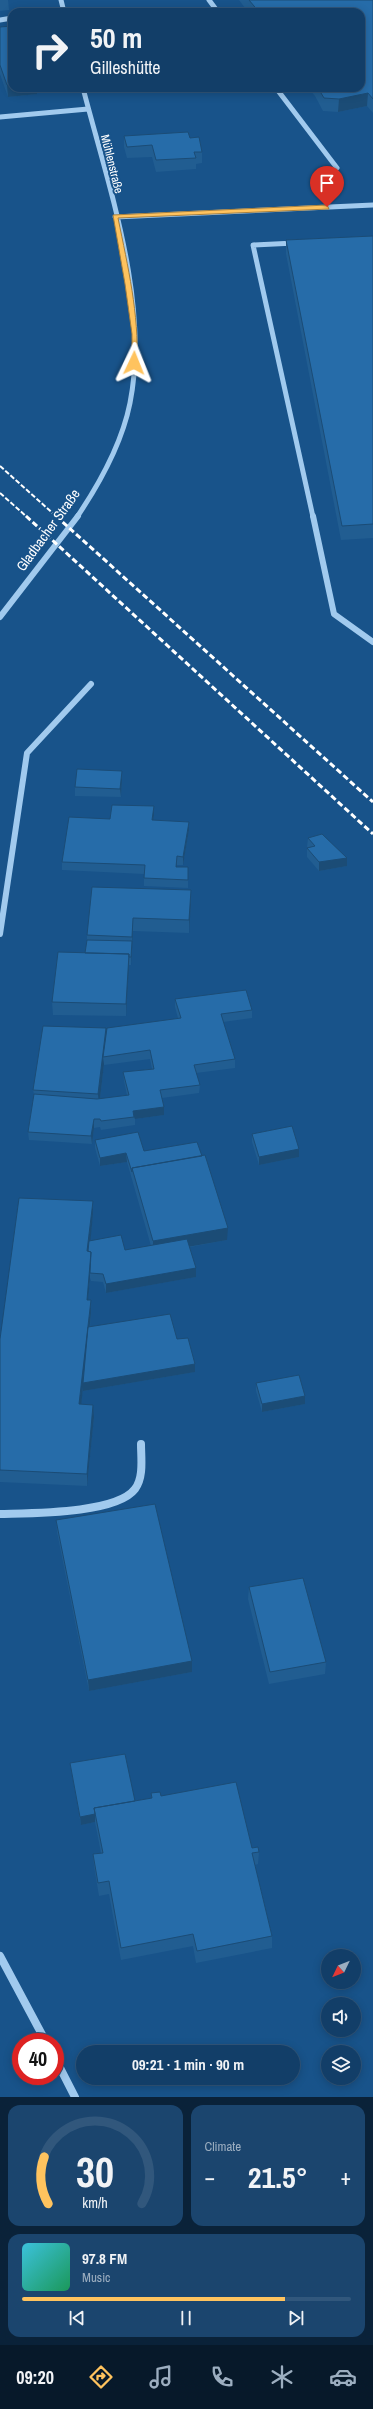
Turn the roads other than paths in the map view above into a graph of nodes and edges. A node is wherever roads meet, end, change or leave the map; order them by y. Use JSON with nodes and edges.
{"nodes":[{"id":1,"x":84,"y":92,"type":"edge"},
{"id":2,"x":279,"y":92,"type":"edge"},
{"id":3,"x":88,"y":109,"type":"junction"},
{"id":4,"x":0,"y":117,"type":"edge"},
{"id":5,"x":336,"y":168,"type":"dead end"},
{"id":6,"x":373,"y":205,"type":"edge"},
{"id":7,"x":115,"y":217,"type":"junction"},
{"id":8,"x":301,"y":242,"type":"edge"},
{"id":9,"x":111,"y":456,"type":"joint"},
{"id":10,"x":0,"y":617,"type":"edge"},
{"id":11,"x":373,"y":642,"type":"edge"},
{"id":12,"x":91,"y":684,"type":"dead end"},
{"id":13,"x":0,"y":934,"type":"edge"},
{"id":14,"x":141,"y":1444,"type":"dead end"},
{"id":15,"x":0,"y":1514,"type":"edge"},
{"id":16,"x":0,"y":1956,"type":"edge"},
{"id":17,"x":41,"y":2033,"type":"edge"},
{"id":18,"x":64,"y":2076,"type":"edge"},
{"id":19,"x":75,"y":2097,"type":"edge"}],
"edges":[{"from":1,"to":3,"type":"street","name":"Mühlenstraße"},
{"from":2,"to":5,"type":"street"},
{"from":3,"to":4,"type":"street"},
{"from":3,"to":7,"type":"street","name":"Mühlenstraße"},
{"from":6,"to":7,"type":"street"},
{"from":7,"to":9,"type":"street","name":"Mühlenstraße"},
{"from":8,"to":11,"type":"street"},
{"from":9,"to":10,"type":"street","name":"Gladbacher Straße"},
{"from":12,"to":13,"type":"street"},
{"from":14,"to":15,"type":"street"},
{"from":16,"to":17,"type":"street"},
{"from":18,"to":19,"type":"street"}]}
